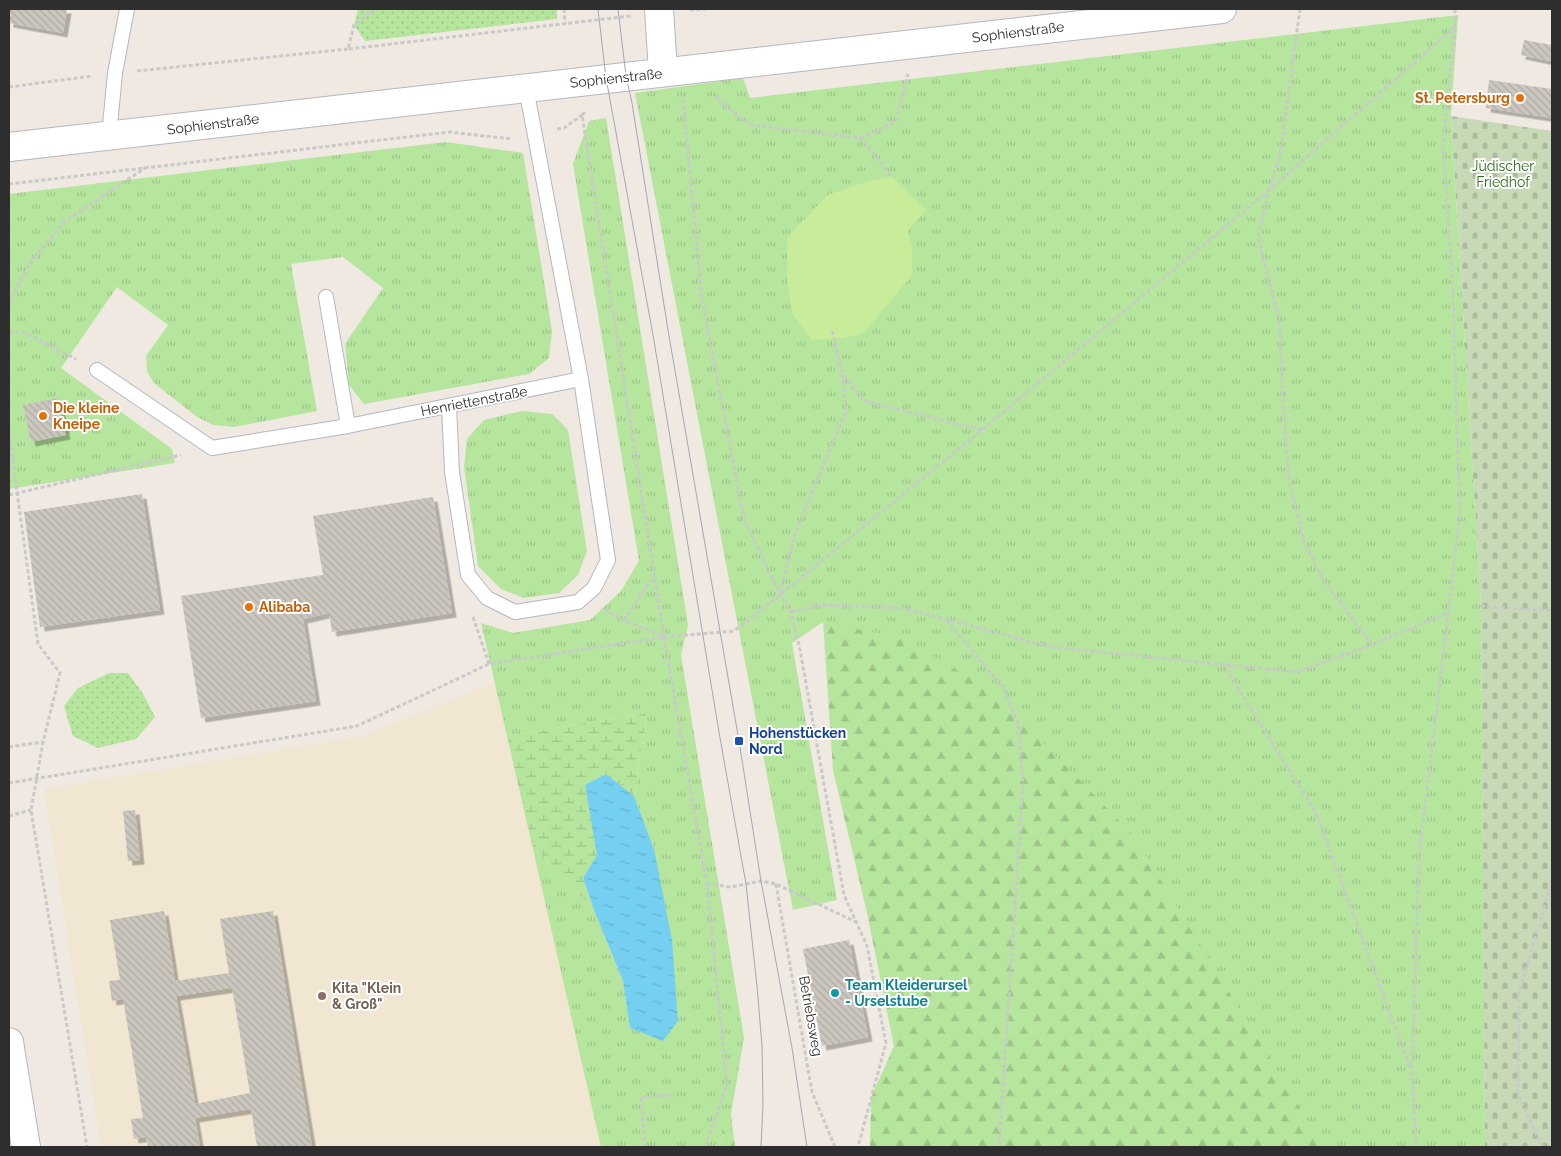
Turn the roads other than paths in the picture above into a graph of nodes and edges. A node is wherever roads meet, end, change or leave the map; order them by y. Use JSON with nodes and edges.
{"nodes":[{"id":1,"x":127,"y":9,"type":"edge"},
{"id":2,"x":659,"y":9,"type":"edge"},
{"id":3,"x":1222,"y":9,"type":"edge"},
{"id":4,"x":663,"y":72,"type":"junction"},
{"id":5,"x":526,"y":88,"type":"junction"},
{"id":6,"x":110,"y":136,"type":"junction"},
{"id":7,"x":9,"y":147,"type":"edge"},
{"id":8,"x":326,"y":296,"type":"dead end"},
{"id":9,"x":97,"y":370,"type":"road end"},
{"id":10,"x":581,"y":379,"type":"junction"},
{"id":11,"x":449,"y":406,"type":"junction"},
{"id":12,"x":348,"y":426,"type":"junction"},
{"id":13,"x":9,"y":1042,"type":"edge"},
{"id":14,"x":26,"y":1147,"type":"edge"}],
"edges":[{"from":1,"to":6,"type":"lane"},
{"from":2,"to":4,"type":"street"},
{"from":3,"to":4,"type":"street","name":"Sophienstraße"},
{"from":4,"to":5,"type":"street","name":"Sophienstraße"},
{"from":5,"to":6,"type":"street","name":"Sophienstraße"},
{"from":5,"to":10,"type":"lane"},
{"from":6,"to":7,"type":"street","name":"Sophienstraße"},
{"from":8,"to":12,"type":"lane"},
{"from":9,"to":12,"type":"lane","name":"Henriettenstraße"},
{"from":10,"to":11,"type":"lane","name":"Henriettenstraße"},
{"from":10,"to":11,"type":"lane"},
{"from":11,"to":12,"type":"lane","name":"Henriettenstraße"},
{"from":13,"to":14,"type":"street"}]}
